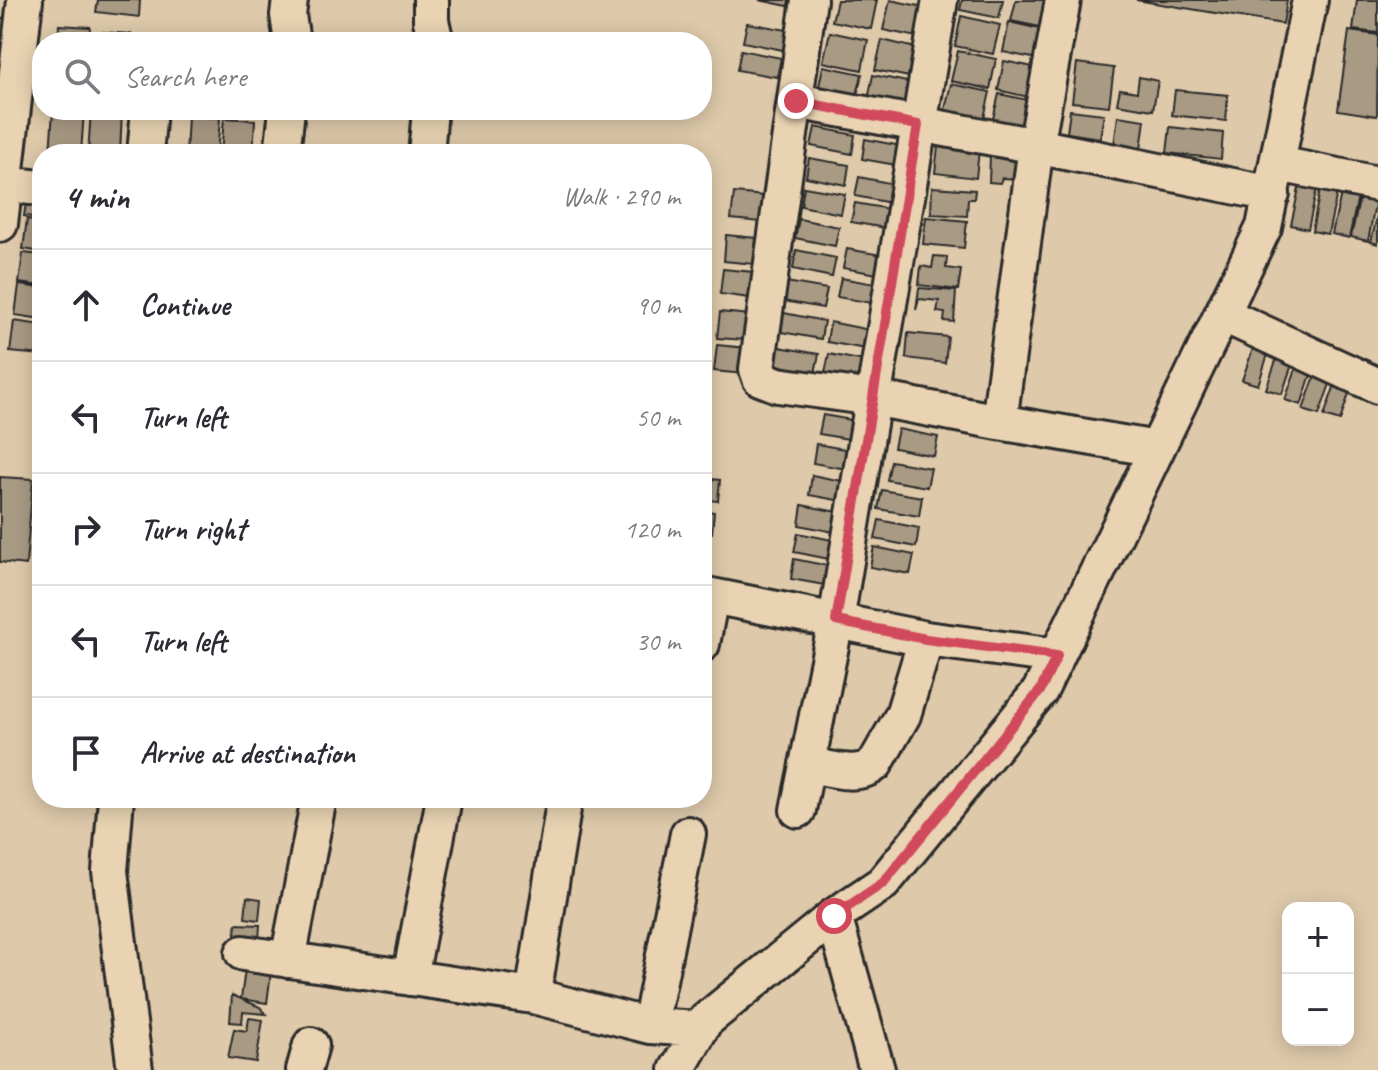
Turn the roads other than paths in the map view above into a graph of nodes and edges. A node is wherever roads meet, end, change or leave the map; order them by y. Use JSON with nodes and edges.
{"nodes":[{"id":1,"x":25,"y":0,"type":"edge"},
{"id":2,"x":290,"y":0,"type":"edge"},
{"id":3,"x":431,"y":0,"type":"edge"},
{"id":4,"x":809,"y":0,"type":"edge"},
{"id":5,"x":940,"y":0,"type":"edge"},
{"id":6,"x":1063,"y":0,"type":"edge"},
{"id":7,"x":1310,"y":0,"type":"edge"},
{"id":8,"x":291,"y":32,"type":"edge"},
{"id":9,"x":434,"y":32,"type":"edge"},
{"id":10,"x":796,"y":101,"type":"junction"},
{"id":11,"x":148,"y":120,"type":"edge"},
{"id":12,"x":286,"y":120,"type":"edge"},
{"id":13,"x":429,"y":120,"type":"edge"},
{"id":14,"x":918,"y":125,"type":"junction"},
{"id":15,"x":146,"y":144,"type":"edge"},
{"id":16,"x":283,"y":144,"type":"edge"},
{"id":17,"x":427,"y":144,"type":"edge"},
{"id":18,"x":1036,"y":146,"type":"junction"},
{"id":19,"x":1275,"y":179,"type":"junction"},
{"id":20,"x":2,"y":184,"type":"edge"},
{"id":21,"x":1378,"y":184,"type":"edge"},
{"id":22,"x":32,"y":187,"type":"edge"},
{"id":23,"x":0,"y":224,"type":"edge"},
{"id":24,"x":1222,"y":314,"type":"junction"},
{"id":25,"x":1378,"y":386,"type":"edge"},
{"id":26,"x":873,"y":398,"type":"junction"},
{"id":27,"x":999,"y":422,"type":"junction"},
{"id":28,"x":1157,"y":449,"type":"junction"},
{"id":29,"x":712,"y":596,"type":"edge"},
{"id":30,"x":836,"y":621,"type":"junction"},
{"id":31,"x":926,"y":639,"type":"junction"},
{"id":32,"x":1057,"y":656,"type":"junction"},
{"id":33,"x":807,"y":764,"type":"junction"},
{"id":34,"x":115,"y":808,"type":"edge"},
{"id":35,"x":317,"y":808,"type":"edge"},
{"id":36,"x":442,"y":808,"type":"edge"},
{"id":37,"x":563,"y":809,"type":"dead end"},
{"id":38,"x":798,"y":810,"type":"dead end"},
{"id":39,"x":688,"y":834,"type":"dead end"},
{"id":40,"x":834,"y":916,"type":"junction"},
{"id":41,"x":243,"y":953,"type":"dead end"},
{"id":42,"x":288,"y":960,"type":"junction"},
{"id":43,"x":410,"y":978,"type":"junction"},
{"id":44,"x":533,"y":996,"type":"junction"},
{"id":45,"x":650,"y":1026,"type":"junction"},
{"id":46,"x":699,"y":1029,"type":"junction"},
{"id":47,"x":135,"y":1070,"type":"edge"},
{"id":48,"x":677,"y":1070,"type":"edge"},
{"id":49,"x":877,"y":1070,"type":"edge"}],
"edges":[{"from":1,"to":20,"type":"street"},
{"from":2,"to":8,"type":"street"},
{"from":3,"to":9,"type":"street"},
{"from":4,"to":10,"type":"street"},
{"from":5,"to":14,"type":"street"},
{"from":6,"to":18,"type":"street"},
{"from":7,"to":19,"type":"street"},
{"from":10,"to":14,"type":"street"},
{"from":10,"to":26,"type":"street"},
{"from":11,"to":15,"type":"street"},
{"from":12,"to":16,"type":"street"},
{"from":13,"to":17,"type":"street"},
{"from":14,"to":18,"type":"street"},
{"from":14,"to":26,"type":"street"},
{"from":18,"to":19,"type":"street"},
{"from":18,"to":27,"type":"street"},
{"from":19,"to":21,"type":"street"},
{"from":19,"to":24,"type":"street"},
{"from":20,"to":22,"type":"street"},
{"from":20,"to":23,"type":"street"},
{"from":24,"to":25,"type":"street"},
{"from":24,"to":28,"type":"street"},
{"from":26,"to":27,"type":"street"},
{"from":26,"to":30,"type":"street"},
{"from":27,"to":28,"type":"street"},
{"from":28,"to":32,"type":"street"},
{"from":29,"to":30,"type":"street"},
{"from":30,"to":31,"type":"street"},
{"from":30,"to":33,"type":"street"},
{"from":31,"to":32,"type":"street"},
{"from":31,"to":33,"type":"street"},
{"from":32,"to":40,"type":"street"},
{"from":33,"to":38,"type":"street"},
{"from":34,"to":47,"type":"street"},
{"from":35,"to":42,"type":"street"},
{"from":36,"to":43,"type":"street"},
{"from":37,"to":44,"type":"street"},
{"from":39,"to":45,"type":"street"},
{"from":40,"to":46,"type":"street"},
{"from":40,"to":49,"type":"street"},
{"from":41,"to":42,"type":"street"},
{"from":42,"to":43,"type":"street"},
{"from":43,"to":44,"type":"street"},
{"from":44,"to":45,"type":"street"},
{"from":45,"to":46,"type":"street"},
{"from":46,"to":48,"type":"street"}]}
